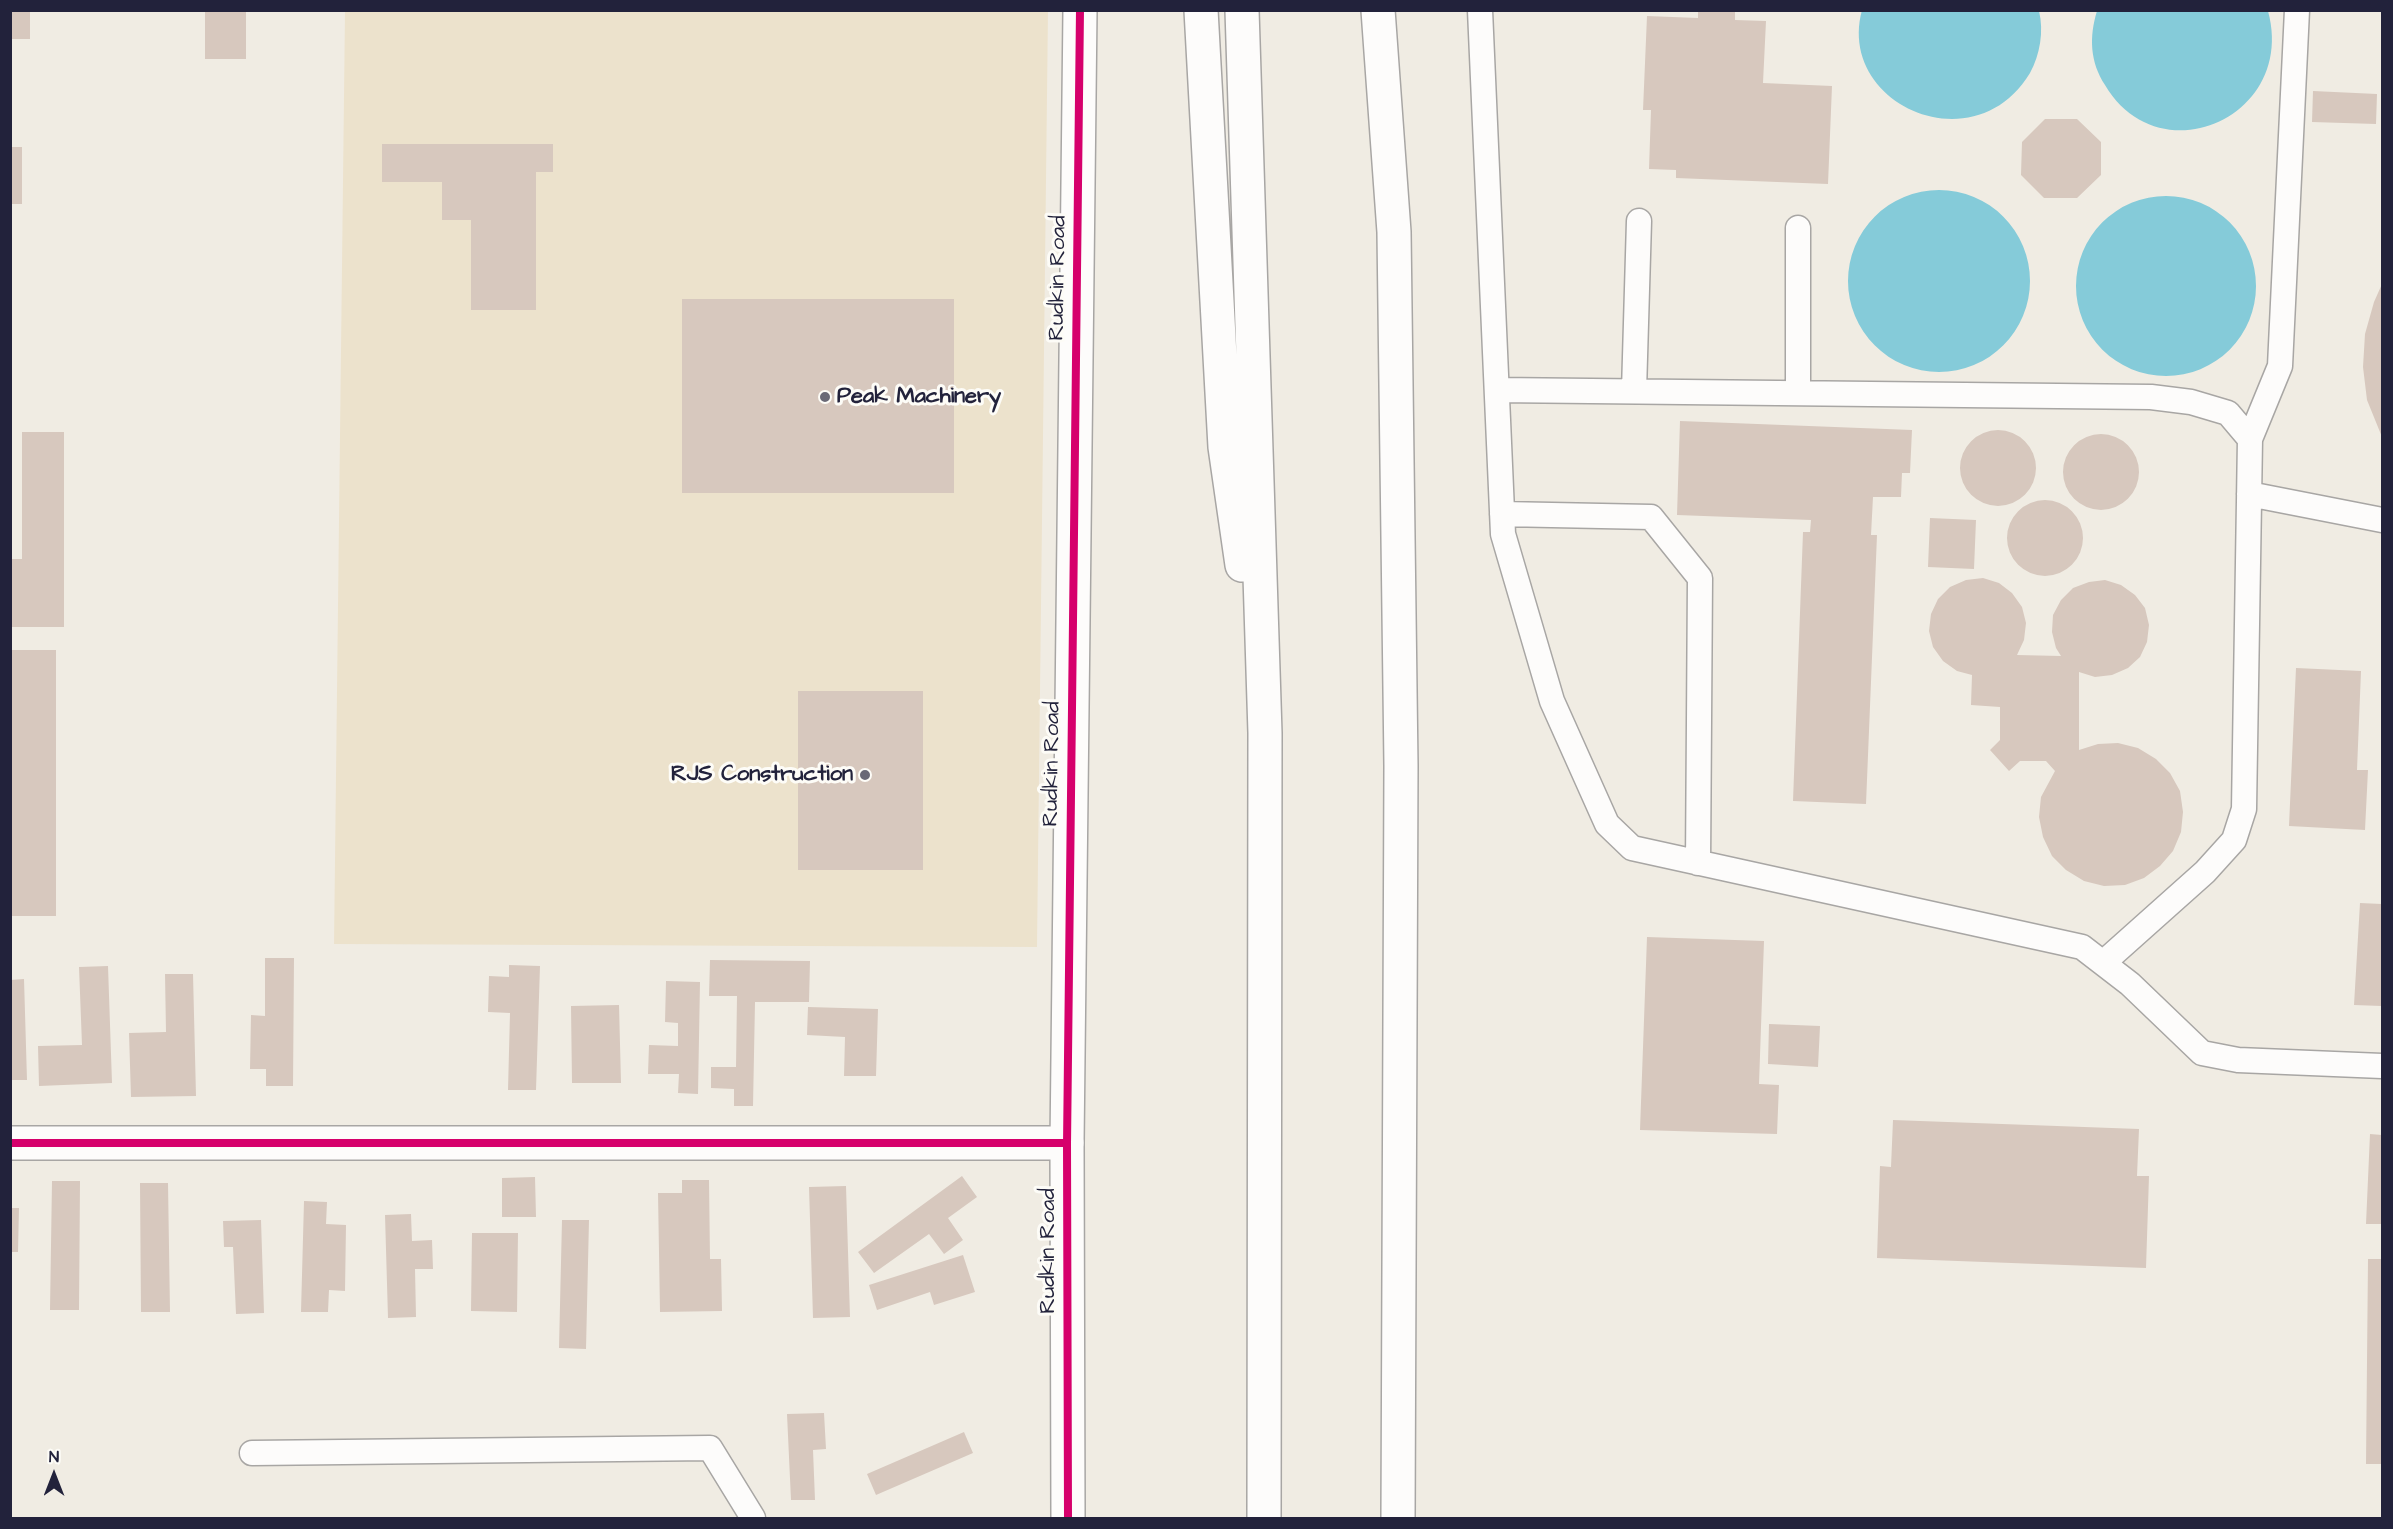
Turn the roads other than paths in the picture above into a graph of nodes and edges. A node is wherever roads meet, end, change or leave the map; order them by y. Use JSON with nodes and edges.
{"nodes":[{"id":1,"x":1080,"y":10,"type":"edge"},
{"id":2,"x":1201,"y":10,"type":"edge"},
{"id":3,"x":1242,"y":10,"type":"edge"},
{"id":4,"x":1378,"y":10,"type":"edge"},
{"id":5,"x":1480,"y":10,"type":"edge"},
{"id":6,"x":2297,"y":10,"type":"edge"},
{"id":7,"x":1639,"y":221,"type":"dead end"},
{"id":8,"x":1798,"y":228,"type":"dead end"},
{"id":9,"x":1497,"y":390,"type":"junction"},
{"id":10,"x":1634,"y":391,"type":"junction"},
{"id":11,"x":1798,"y":393,"type":"junction"},
{"id":12,"x":2250,"y":439,"type":"junction"},
{"id":13,"x":2249,"y":494,"type":"junction"},
{"id":14,"x":1502,"y":514,"type":"junction"},
{"id":15,"x":2382,"y":520,"type":"edge"},
{"id":16,"x":1265,"y":733,"type":"junction"},
{"id":17,"x":1698,"y":863,"type":"junction"},
{"id":18,"x":2103,"y":963,"type":"junction"},
{"id":19,"x":2382,"y":1066,"type":"edge"},
{"id":20,"x":10,"y":1143,"type":"edge"},
{"id":21,"x":1067,"y":1143,"type":"junction"},
{"id":22,"x":252,"y":1453,"type":"dead end"},
{"id":23,"x":753,"y":1518,"type":"edge"},
{"id":24,"x":1068,"y":1518,"type":"edge"},
{"id":25,"x":1264,"y":1518,"type":"edge"},
{"id":26,"x":1398,"y":1518,"type":"edge"}],
"edges":[{"from":1,"to":21,"type":"main road","name":"Rudkin Road"},
{"from":2,"to":16,"type":"main road"},
{"from":3,"to":16,"type":"main road"},
{"from":4,"to":26,"type":"main road"},
{"from":5,"to":9,"type":"lane"},
{"from":6,"to":12,"type":"lane"},
{"from":7,"to":10,"type":"lane"},
{"from":8,"to":11,"type":"lane"},
{"from":9,"to":10,"type":"lane"},
{"from":9,"to":14,"type":"lane"},
{"from":10,"to":11,"type":"lane"},
{"from":11,"to":12,"type":"lane"},
{"from":12,"to":13,"type":"lane"},
{"from":13,"to":15,"type":"lane"},
{"from":13,"to":18,"type":"lane"},
{"from":14,"to":17,"type":"lane"},
{"from":14,"to":17,"type":"lane"},
{"from":16,"to":25,"type":"main road"},
{"from":17,"to":18,"type":"lane"},
{"from":18,"to":19,"type":"lane"},
{"from":20,"to":21,"type":"main road"},
{"from":21,"to":24,"type":"main road","name":"Rudkin Road"},
{"from":22,"to":23,"type":"lane"}]}
